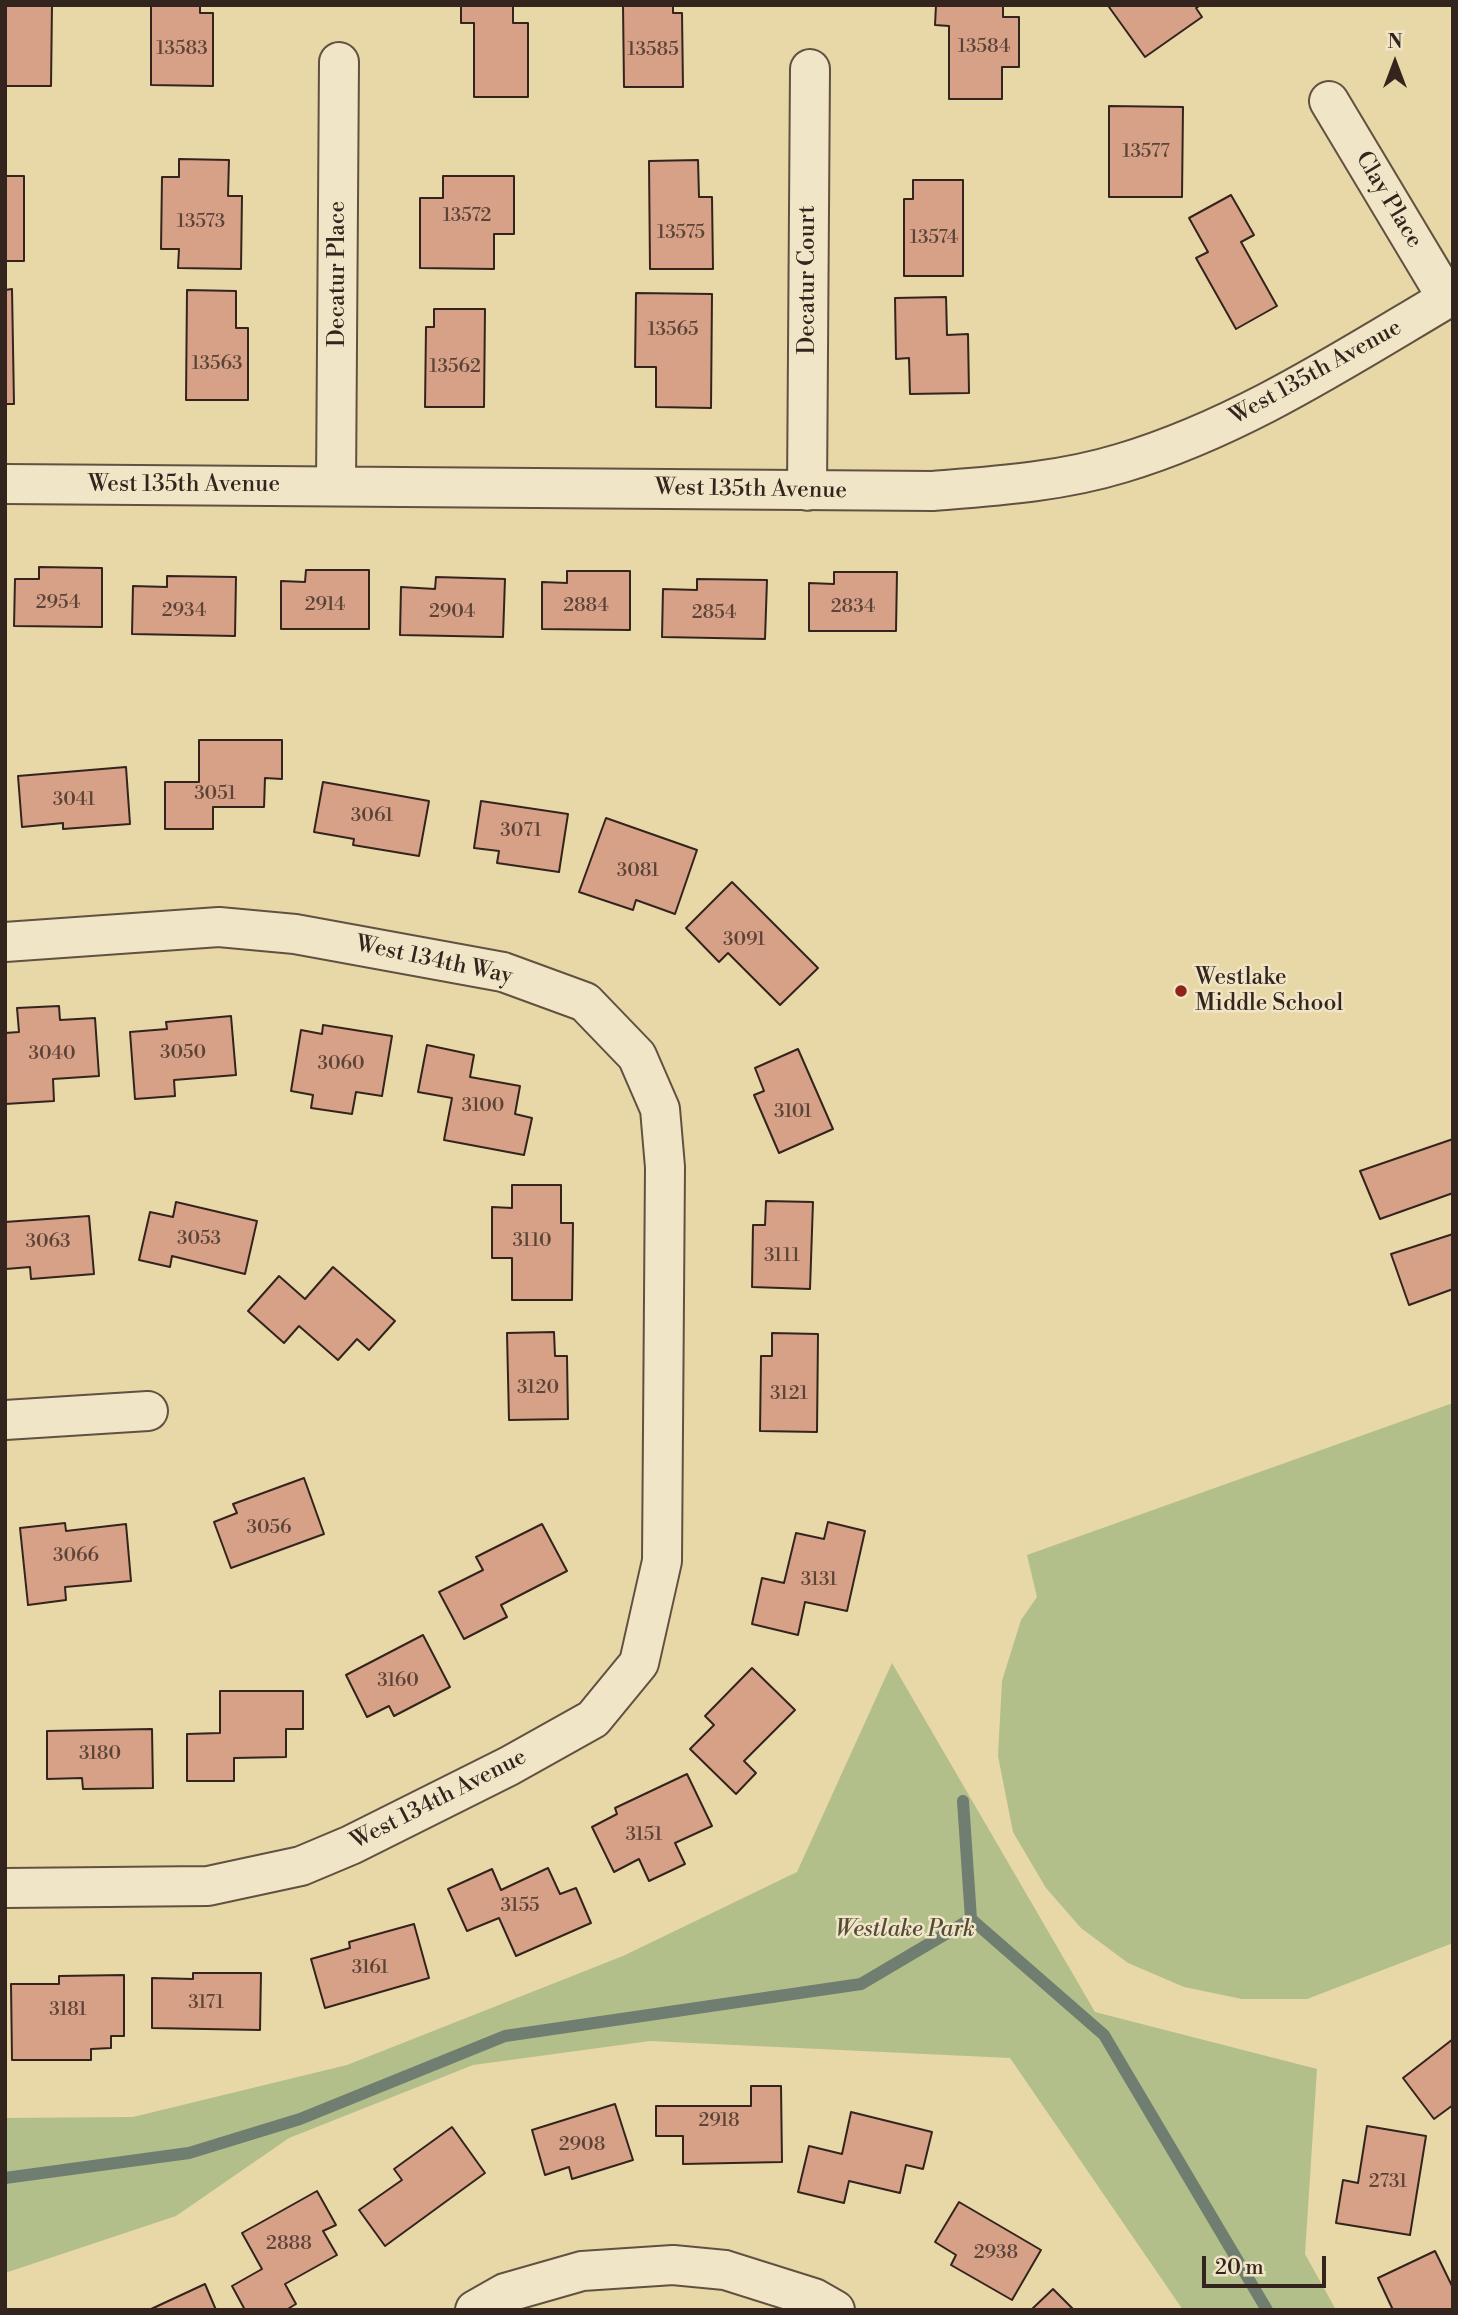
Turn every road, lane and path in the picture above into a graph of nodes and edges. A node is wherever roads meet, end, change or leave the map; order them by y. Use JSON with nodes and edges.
{"nodes":[{"id":1,"x":339,"y":62,"type":"dead end"},
{"id":2,"x":810,"y":69,"type":"dead end"},
{"id":3,"x":1329,"y":101,"type":"dead end"},
{"id":4,"x":1450,"y":297,"type":"edge"},
{"id":5,"x":5,"y":484,"type":"edge"},
{"id":6,"x":336,"y":486,"type":"junction"},
{"id":7,"x":807,"y":491,"type":"junction"},
{"id":8,"x":5,"y":942,"type":"edge"},
{"id":9,"x":148,"y":1410,"type":"dead end"},
{"id":10,"x":5,"y":1420,"type":"edge"},
{"id":11,"x":663,"y":1461,"type":"joint"},
{"id":12,"x":5,"y":1888,"type":"edge"},
{"id":13,"x":475,"y":2310,"type":"edge"},
{"id":14,"x":835,"y":2310,"type":"edge"}],
"edges":[{"from":1,"to":6,"type":"street","name":"Decatur Place"},
{"from":2,"to":7,"type":"street","name":"Decatur Court"},
{"from":3,"to":4,"type":"street","name":"Clay Place"},
{"from":4,"to":7,"type":"street","name":"West 135th Avenue"},
{"from":5,"to":6,"type":"street","name":"West 135th Avenue"},
{"from":6,"to":7,"type":"street","name":"West 135th Avenue"},
{"from":8,"to":11,"type":"street","name":"West 134th Way"},
{"from":9,"to":10,"type":"street"},
{"from":11,"to":12,"type":"street","name":"West 134th Avenue"},
{"from":13,"to":14,"type":"street"}]}
